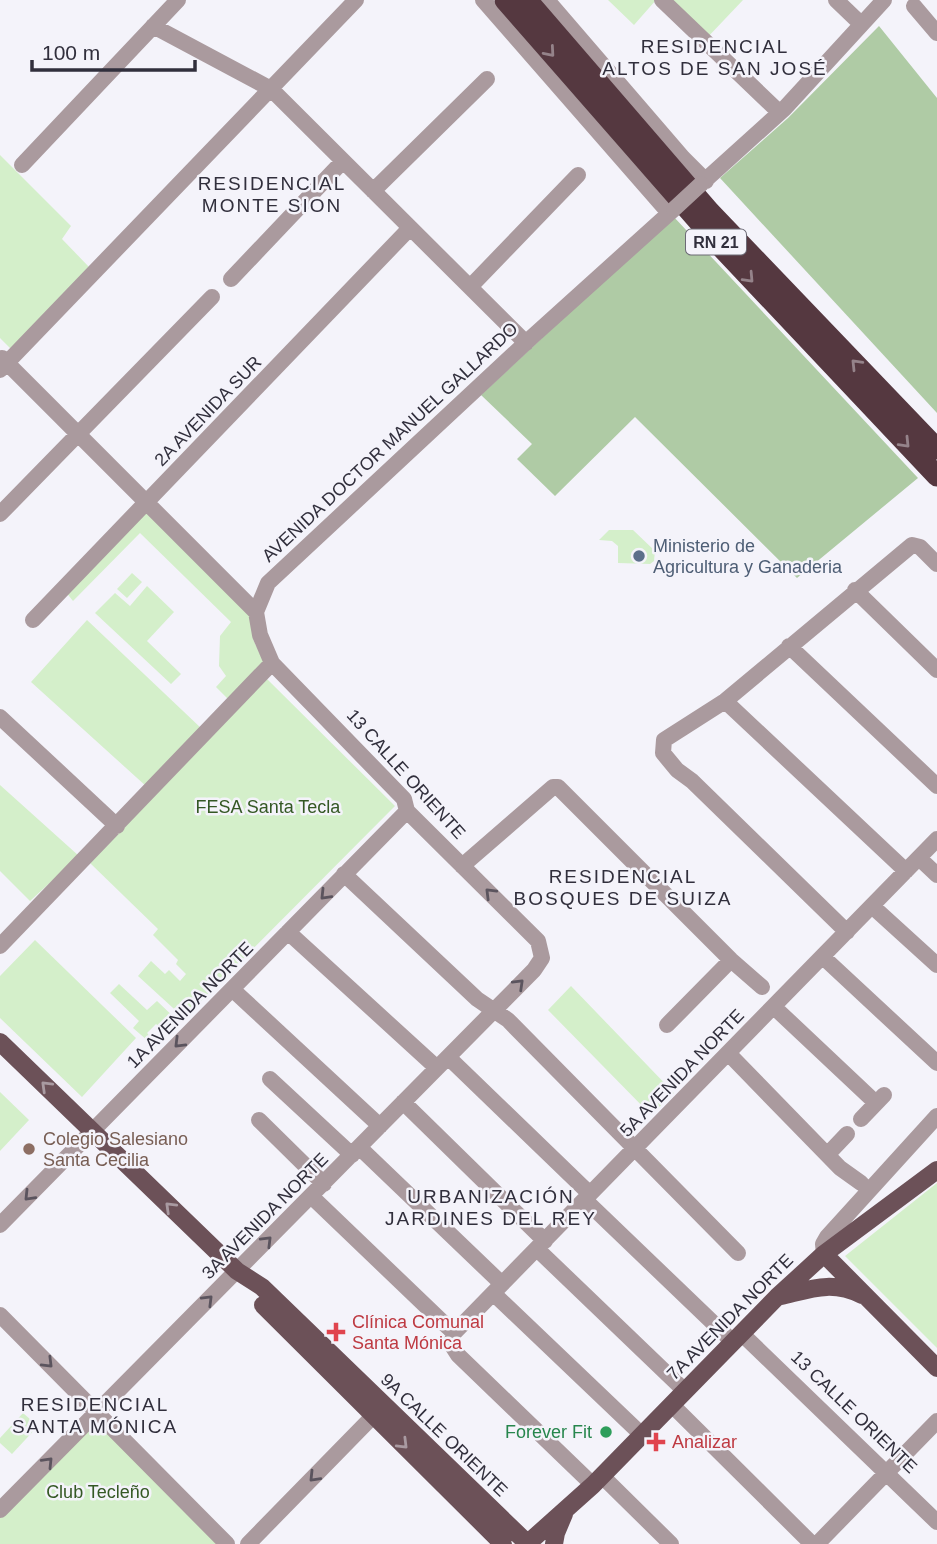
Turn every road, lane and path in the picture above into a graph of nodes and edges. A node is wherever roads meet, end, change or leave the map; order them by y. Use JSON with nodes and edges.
{"nodes":[{"id":1,"x":178,"y":0,"type":"edge"},
{"id":2,"x":356,"y":0,"type":"edge"},
{"id":3,"x":484,"y":0,"type":"edge"},
{"id":4,"x":505,"y":0,"type":"edge"},
{"id":5,"x":527,"y":0,"type":"edge"},
{"id":6,"x":547,"y":0,"type":"edge"},
{"id":7,"x":662,"y":0,"type":"edge"},
{"id":8,"x":836,"y":0,"type":"edge"},
{"id":9,"x":884,"y":0,"type":"edge"},
{"id":10,"x":914,"y":6,"type":"dead end"},
{"id":11,"x":861,"y":24,"type":"junction"},
{"id":12,"x":153,"y":26,"type":"junction"},
{"id":13,"x":937,"y":33,"type":"edge"},
{"id":14,"x":487,"y":79,"type":"dead end"},
{"id":15,"x":271,"y":89,"type":"junction"},
{"id":16,"x":779,"y":112,"type":"junction"},
{"id":17,"x":343,"y":161,"type":"junction"},
{"id":18,"x":22,"y":165,"type":"dead end"},
{"id":19,"x":578,"y":175,"type":"dead end"},
{"id":20,"x":704,"y":183,"type":"junction"},
{"id":21,"x":373,"y":191,"type":"junction"},
{"id":22,"x":671,"y":211,"type":"junction"},
{"id":23,"x":410,"y":228,"type":"junction"},
{"id":24,"x":230,"y":279,"type":"dead end"},
{"id":25,"x":470,"y":287,"type":"junction"},
{"id":26,"x":212,"y":297,"type":"dead end"},
{"id":27,"x":526,"y":343,"type":"junction"},
{"id":28,"x":2,"y":363,"type":"edge"},
{"id":29,"x":79,"y":434,"type":"junction"},
{"id":30,"x":937,"y":449,"type":"edge"},
{"id":31,"x":937,"y":476,"type":"edge"},
{"id":32,"x":147,"y":502,"type":"junction"},
{"id":33,"x":0,"y":514,"type":"edge"},
{"id":34,"x":937,"y":564,"type":"edge"},
{"id":35,"x":855,"y":590,"type":"junction"},
{"id":36,"x":256,"y":612,"type":"junction"},
{"id":37,"x":33,"y":620,"type":"dead end"},
{"id":38,"x":789,"y":646,"type":"junction"},
{"id":39,"x":272,"y":663,"type":"junction"},
{"id":40,"x":937,"y":670,"type":"edge"},
{"id":41,"x":725,"y":701,"type":"junction"},
{"id":42,"x":0,"y":717,"type":"edge"},
{"id":43,"x":937,"y":786,"type":"edge"},
{"id":44,"x":407,"y":811,"type":"junction"},
{"id":45,"x":117,"y":826,"type":"junction"},
{"id":46,"x":937,"y":839,"type":"edge"},
{"id":47,"x":919,"y":858,"type":"junction"},
{"id":48,"x":462,"y":866,"type":"junction"},
{"id":49,"x":906,"y":871,"type":"junction"},
{"id":50,"x":344,"y":874,"type":"junction"},
{"id":51,"x":937,"y":875,"type":"edge"},
{"id":52,"x":872,"y":906,"type":"junction"},
{"id":53,"x":288,"y":932,"type":"junction"},
{"id":54,"x":847,"y":932,"type":"junction"},
{"id":55,"x":538,"y":941,"type":"joint"},
{"id":56,"x":0,"y":946,"type":"edge"},
{"id":57,"x":823,"y":957,"type":"junction"},
{"id":58,"x":730,"y":960,"type":"junction"},
{"id":59,"x":937,"y":965,"type":"edge"},
{"id":60,"x":762,"y":987,"type":"dead end"},
{"id":61,"x":232,"y":989,"type":"junction"},
{"id":62,"x":774,"y":1007,"type":"junction"},
{"id":63,"x":494,"y":1009,"type":"junction"},
{"id":64,"x":667,"y":1025,"type":"dead end"},
{"id":65,"x":0,"y":1042,"type":"edge"},
{"id":66,"x":728,"y":1054,"type":"junction"},
{"id":67,"x":442,"y":1062,"type":"junction"},
{"id":68,"x":937,"y":1063,"type":"edge"},
{"id":69,"x":270,"y":1079,"type":"dead end"},
{"id":70,"x":403,"y":1102,"type":"junction"},
{"id":71,"x":937,"y":1116,"type":"edge"},
{"id":72,"x":861,"y":1119,"type":"dead end"},
{"id":73,"x":259,"y":1120,"type":"dead end"},
{"id":74,"x":380,"y":1126,"type":"junction"},
{"id":75,"x":91,"y":1131,"type":"junction"},
{"id":76,"x":847,"y":1134,"type":"dead end"},
{"id":77,"x":635,"y":1149,"type":"junction"},
{"id":78,"x":355,"y":1151,"type":"junction"},
{"id":79,"x":828,"y":1154,"type":"junction"},
{"id":80,"x":937,"y":1170,"type":"edge"},
{"id":81,"x":861,"y":1183,"type":"dead end"},
{"id":82,"x":324,"y":1184,"type":"junction"},
{"id":83,"x":311,"y":1196,"type":"junction"},
{"id":84,"x":587,"y":1197,"type":"junction"},
{"id":85,"x":0,"y":1225,"type":"edge"},
{"id":86,"x":541,"y":1245,"type":"junction"},
{"id":87,"x":738,"y":1253,"type":"dead end"},
{"id":88,"x":824,"y":1254,"type":"junction"},
{"id":89,"x":237,"y":1271,"type":"junction"},
{"id":90,"x":498,"y":1289,"type":"junction"},
{"id":91,"x":777,"y":1297,"type":"junction"},
{"id":92,"x":872,"y":1301,"type":"junction"},
{"id":93,"x":0,"y":1315,"type":"edge"},
{"id":94,"x":454,"y":1333,"type":"junction"},
{"id":95,"x":737,"y":1338,"type":"junction"},
{"id":96,"x":937,"y":1368,"type":"edge"},
{"id":97,"x":685,"y":1391,"type":"junction"},
{"id":98,"x":672,"y":1405,"type":"junction"},
{"id":99,"x":379,"y":1410,"type":"junction"},
{"id":100,"x":97,"y":1412,"type":"junction"},
{"id":101,"x":937,"y":1421,"type":"edge"},
{"id":102,"x":642,"y":1435,"type":"junction"},
{"id":103,"x":887,"y":1472,"type":"junction"},
{"id":104,"x":597,"y":1480,"type":"junction"},
{"id":105,"x":566,"y":1509,"type":"junction"},
{"id":106,"x":0,"y":1510,"type":"edge"},
{"id":107,"x":937,"y":1522,"type":"edge"},
{"id":108,"x":507,"y":1537,"type":"edge"},
{"id":109,"x":228,"y":1544,"type":"edge"},
{"id":110,"x":248,"y":1544,"type":"edge"},
{"id":111,"x":527,"y":1544,"type":"edge"},
{"id":112,"x":544,"y":1544,"type":"edge"},
{"id":113,"x":554,"y":1544,"type":"edge"},
{"id":114,"x":671,"y":1544,"type":"edge"},
{"id":115,"x":814,"y":1544,"type":"edge"}],
"edges":[{"from":1,"to":12,"type":"street"},
{"from":2,"to":15,"type":"street"},
{"from":3,"to":22,"type":"street"},
{"from":4,"to":31,"type":"highway","number":"RN 21","one_way":true},
{"from":30,"to":5,"type":"highway","number":"RN 21","one_way":true},
{"from":6,"to":20,"type":"street"},
{"from":7,"to":16,"type":"street"},
{"from":8,"to":11,"type":"street"},
{"from":9,"to":11,"type":"street","name":"AVENIDA DOCTOR MANUEL GALLARDO"},
{"from":10,"to":13,"type":"street"},
{"from":11,"to":16,"type":"street","name":"AVENIDA DOCTOR MANUEL GALLARDO"},
{"from":12,"to":15,"type":"street"},
{"from":12,"to":18,"type":"street"},
{"from":14,"to":21,"type":"street"},
{"from":15,"to":17,"type":"street"},
{"from":15,"to":28,"type":"street"},
{"from":16,"to":20,"type":"street","name":"AVENIDA DOCTOR MANUEL GALLARDO"},
{"from":17,"to":21,"type":"street"},
{"from":17,"to":24,"type":"street"},
{"from":19,"to":25,"type":"street"},
{"from":20,"to":22,"type":"street","name":"AVENIDA DOCTOR MANUEL GALLARDO","bridge":true},
{"from":21,"to":23,"type":"street"},
{"from":22,"to":27,"type":"street","name":"AVENIDA DOCTOR MANUEL GALLARDO"},
{"from":23,"to":25,"type":"street"},
{"from":23,"to":32,"type":"street","name":"2A AVENIDA SUR"},
{"from":25,"to":27,"type":"street"},
{"from":26,"to":29,"type":"street"},
{"from":27,"to":36,"type":"street","name":"AVENIDA DOCTOR MANUEL GALLARDO"},
{"from":28,"to":29,"type":"street"},
{"from":29,"to":32,"type":"street"},
{"from":29,"to":33,"type":"street"},
{"from":32,"to":36,"type":"street"},
{"from":32,"to":37,"type":"street","name":"2A AVENIDA SUR"},
{"from":34,"to":35,"type":"street"},
{"from":35,"to":38,"type":"street"},
{"from":35,"to":40,"type":"street"},
{"from":36,"to":39,"type":"street"},
{"from":38,"to":41,"type":"street"},
{"from":38,"to":43,"type":"street"},
{"from":39,"to":44,"type":"street","name":"13 CALLE ORIENTE"},
{"from":39,"to":45,"type":"street"},
{"from":41,"to":49,"type":"street"},
{"from":41,"to":54,"type":"street"},
{"from":42,"to":45,"type":"street"},
{"from":44,"to":48,"type":"street","name":"13 CALLE ORIENTE"},
{"from":44,"to":50,"type":"street","name":"1A AVENIDA NORTE"},
{"from":45,"to":56,"type":"street"},
{"from":46,"to":47,"type":"street","name":"5A AVENIDA NORTE"},
{"from":47,"to":49,"type":"street","name":"5A AVENIDA NORTE"},
{"from":47,"to":51,"type":"street"},
{"from":55,"to":48,"type":"street","name":"13 CALLE ORIENTE","one_way":true},
{"from":48,"to":58,"type":"street"},
{"from":49,"to":52,"type":"street","name":"5A AVENIDA NORTE"},
{"from":50,"to":53,"type":"street","name":"1A AVENIDA NORTE","one_way":true},
{"from":50,"to":63,"type":"street"},
{"from":52,"to":54,"type":"street","name":"5A AVENIDA NORTE"},
{"from":52,"to":59,"type":"street"},
{"from":53,"to":61,"type":"street","name":"1A AVENIDA NORTE"},
{"from":53,"to":67,"type":"street","name":"13 CALLE ORIENTE"},
{"from":54,"to":57,"type":"street","name":"5A AVENIDA NORTE"},
{"from":63,"to":55,"type":"street","name":"3A AVENIDA NORTE","one_way":true},
{"from":57,"to":62,"type":"street","name":"5A AVENIDA NORTE"},
{"from":57,"to":68,"type":"street"},
{"from":58,"to":60,"type":"street"},
{"from":58,"to":64,"type":"street"},
{"from":61,"to":74,"type":"street"},
{"from":61,"to":75,"type":"street","name":"1A AVENIDA NORTE","one_way":true},
{"from":62,"to":66,"type":"street","name":"5A AVENIDA NORTE"},
{"from":62,"to":72,"type":"street"},
{"from":63,"to":67,"type":"street","name":"3A AVENIDA NORTE"},
{"from":63,"to":77,"type":"street"},
{"from":75,"to":65,"type":"main road","name":"9A CALLE ORIENTE","one_way":true},
{"from":66,"to":77,"type":"street","name":"5A AVENIDA NORTE"},
{"from":66,"to":79,"type":"street"},
{"from":67,"to":70,"type":"street","name":"3A AVENIDA NORTE"},
{"from":67,"to":84,"type":"street","name":"13 CALLE ORIENTE"},
{"from":69,"to":78,"type":"street"},
{"from":70,"to":74,"type":"street","name":"3A AVENIDA NORTE"},
{"from":70,"to":86,"type":"street"},
{"from":71,"to":88,"type":"street"},
{"from":73,"to":82,"type":"street"},
{"from":74,"to":78,"type":"street","name":"3A AVENIDA NORTE"},
{"from":75,"to":85,"type":"street","name":"1A AVENIDA NORTE","one_way":true},
{"from":89,"to":75,"type":"main road","name":"9A CALLE ORIENTE","one_way":true},
{"from":76,"to":79,"type":"street"},
{"from":77,"to":84,"type":"street","name":"5A AVENIDA NORTE"},
{"from":77,"to":87,"type":"street"},
{"from":78,"to":82,"type":"street","name":"3A AVENIDA NORTE"},
{"from":78,"to":90,"type":"street"},
{"from":79,"to":81,"type":"street"},
{"from":80,"to":88,"type":"main road","name":"7A AVENIDA NORTE"},
{"from":82,"to":83,"type":"street","name":"3A AVENIDA NORTE"},
{"from":89,"to":83,"type":"street","name":"3A AVENIDA NORTE","one_way":true},
{"from":83,"to":94,"type":"street"},
{"from":84,"to":86,"type":"street","name":"5A AVENIDA NORTE"},
{"from":84,"to":95,"type":"street","name":"13 CALLE ORIENTE"},
{"from":86,"to":90,"type":"street","name":"5A AVENIDA NORTE"},
{"from":86,"to":97,"type":"street"},
{"from":88,"to":91,"type":"main road","name":"7A AVENIDA NORTE"},
{"from":88,"to":92,"type":"main road"},
{"from":89,"to":99,"type":"main road","name":"9A CALLE ORIENTE"},
{"from":100,"to":89,"type":"street","name":"3A AVENIDA NORTE","one_way":true},
{"from":90,"to":94,"type":"street","name":"5A AVENIDA NORTE"},
{"from":90,"to":102,"type":"street"},
{"from":91,"to":92,"type":"main road"},
{"from":91,"to":95,"type":"main road","name":"7A AVENIDA NORTE"},
{"from":92,"to":96,"type":"main road"},
{"from":93,"to":100,"type":"street","one_way":true},
{"from":94,"to":104,"type":"street"},
{"from":95,"to":97,"type":"main road","name":"7A AVENIDA NORTE"},
{"from":95,"to":103,"type":"street","name":"13 CALLE ORIENTE"},
{"from":97,"to":98,"type":"main road","name":"7A AVENIDA NORTE"},
{"from":98,"to":102,"type":"main road","name":"7A AVENIDA NORTE"},
{"from":98,"to":115,"type":"street"},
{"from":99,"to":108,"type":"main road","name":"9A CALLE ORIENTE"},
{"from":99,"to":110,"type":"street","one_way":true},
{"from":106,"to":100,"type":"street","name":"3A AVENIDA NORTE","one_way":true},
{"from":100,"to":109,"type":"street"},
{"from":101,"to":103,"type":"street"},
{"from":102,"to":104,"type":"main road","name":"7A AVENIDA NORTE"},
{"from":103,"to":107,"type":"street","name":"13 CALLE ORIENTE"},
{"from":103,"to":115,"type":"street"},
{"from":104,"to":105,"type":"main road","name":"7A AVENIDA NORTE"},
{"from":104,"to":114,"type":"street"},
{"from":105,"to":108,"type":"main road"},
{"from":105,"to":111,"type":"main road","name":"7A AVENIDA NORTE"},
{"from":105,"to":112,"type":"main road","name":"7A AVENIDA NORTE"},
{"from":105,"to":113,"type":"main road"},
{"from":108,"to":111,"type":"main road","name":"9A CALLE ORIENTE"}]}
